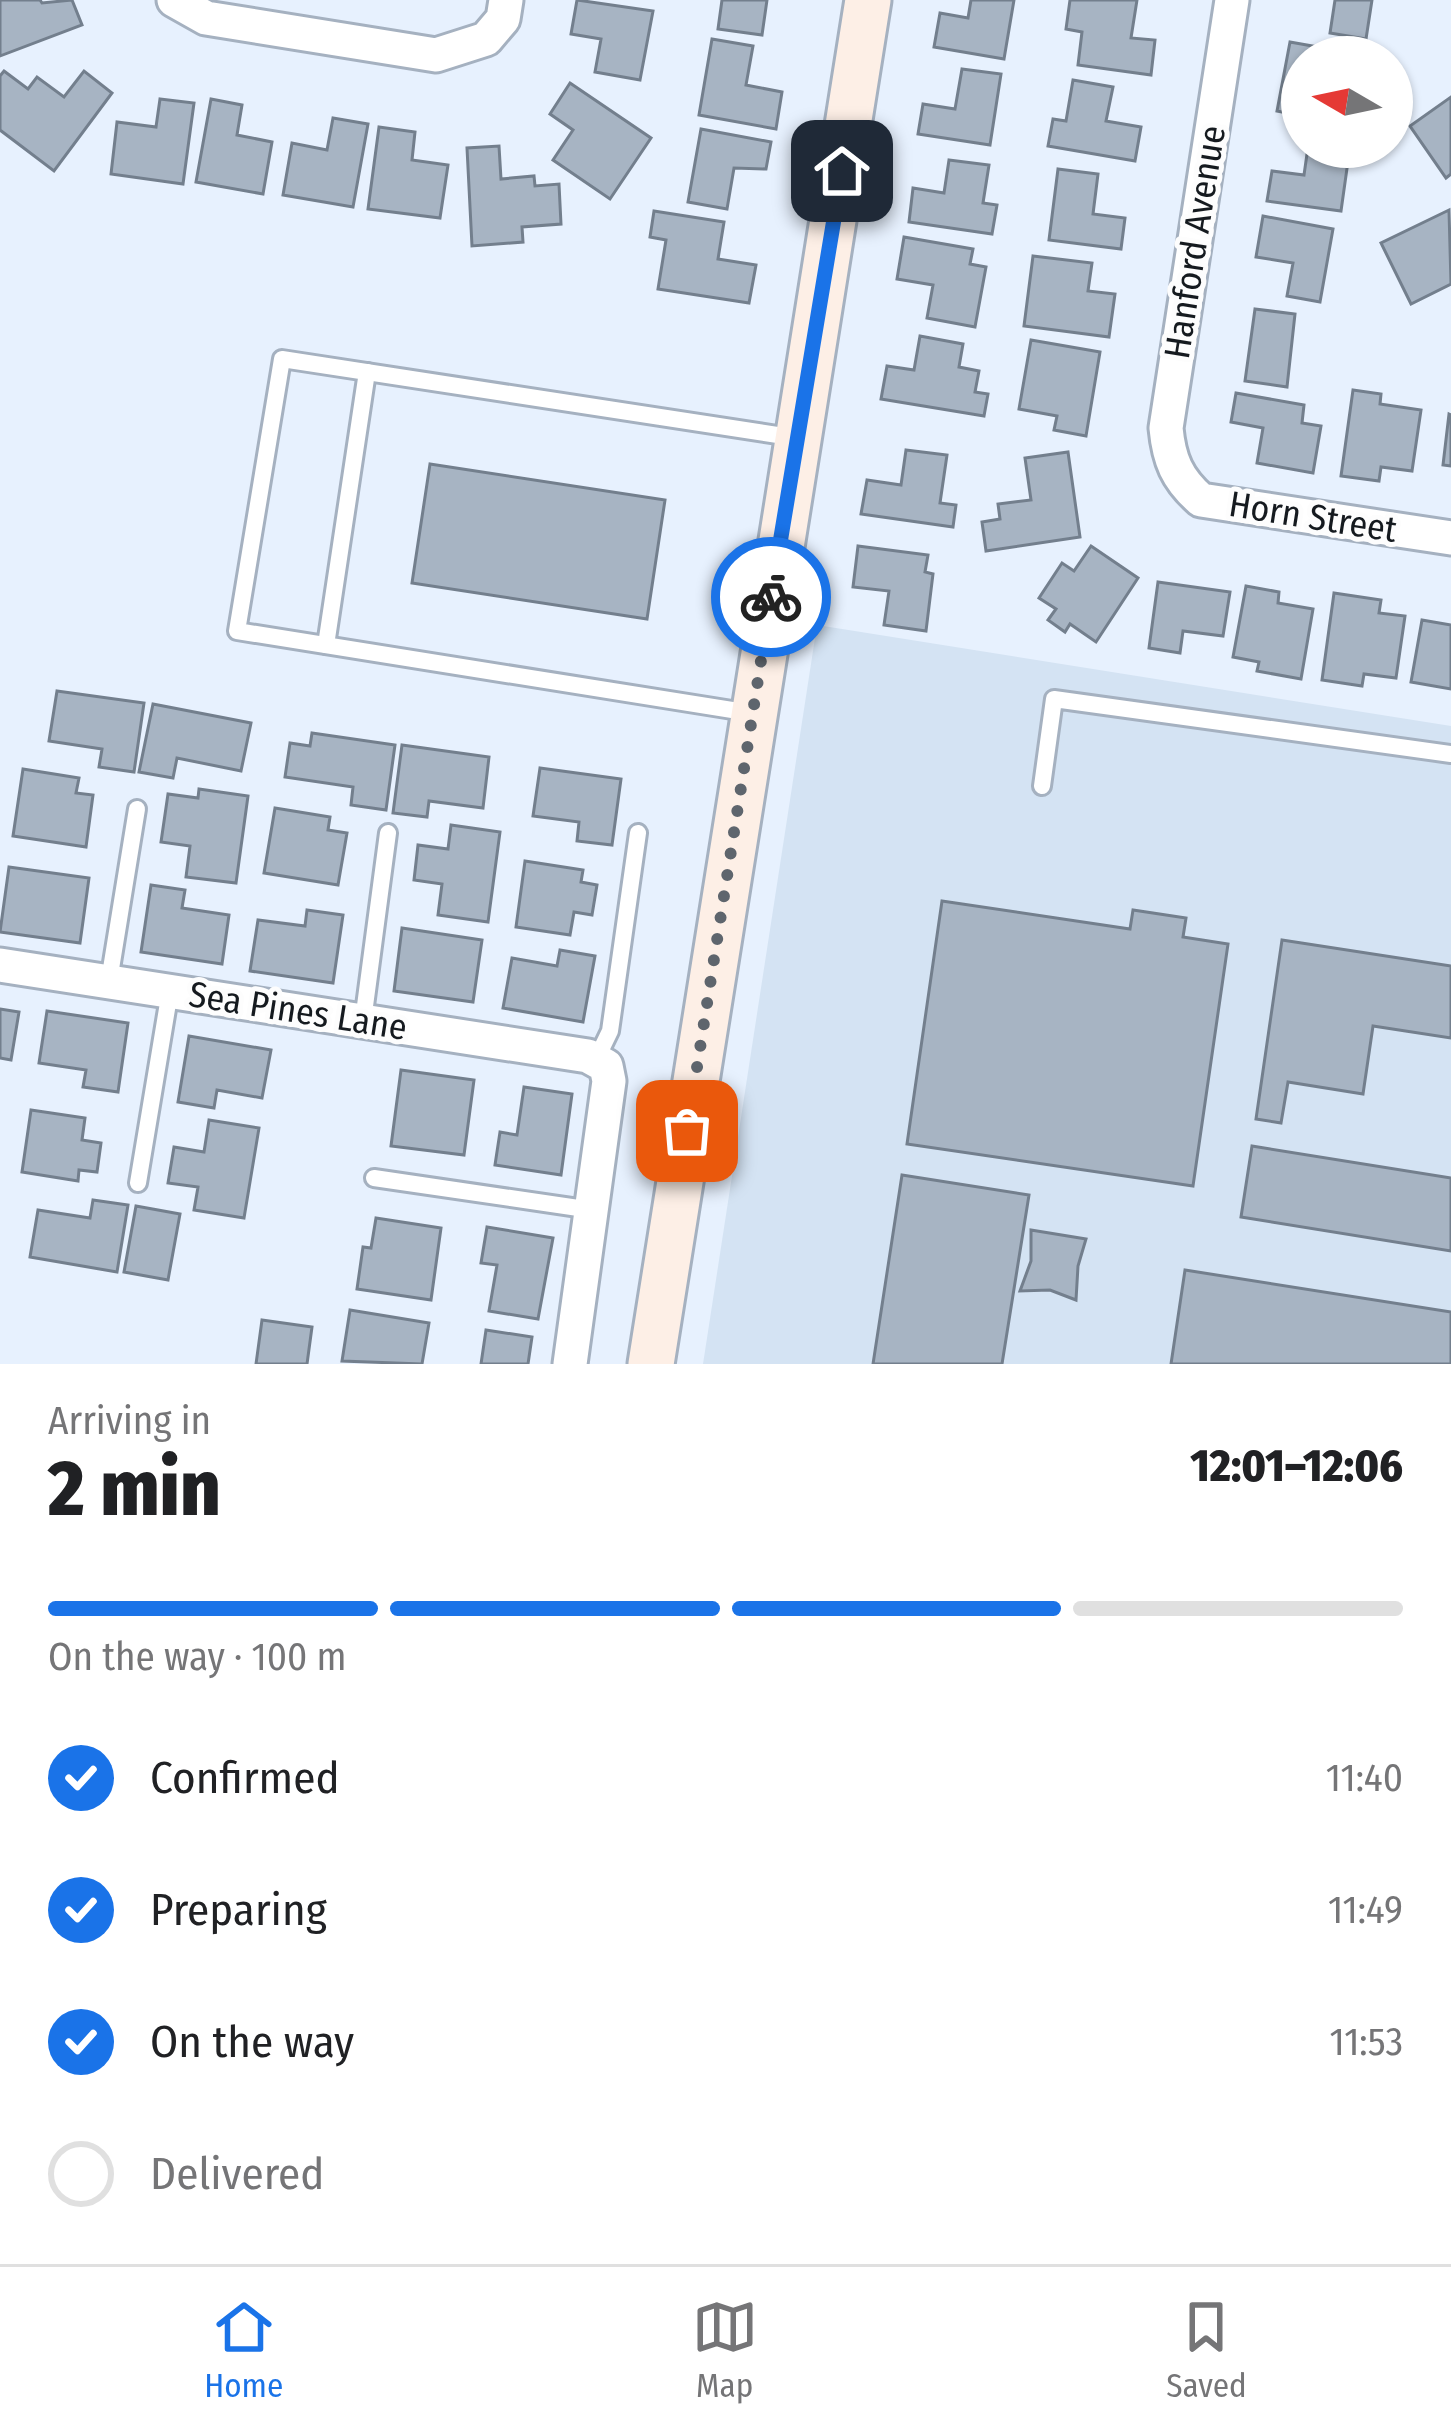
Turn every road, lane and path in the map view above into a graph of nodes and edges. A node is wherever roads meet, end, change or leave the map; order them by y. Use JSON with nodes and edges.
{"nodes":[{"id":1,"x":174,"y":0,"type":"edge"},
{"id":2,"x":506,"y":0,"type":"edge"},
{"id":3,"x":868,"y":0,"type":"edge"},
{"id":4,"x":1232,"y":0,"type":"edge"},
{"id":5,"x":367,"y":371,"type":"junction"},
{"id":6,"x":800,"y":438,"type":"junction"},
{"id":7,"x":1181,"y":483,"type":"joint"},
{"id":8,"x":1451,"y":538,"type":"edge"},
{"id":9,"x":326,"y":645,"type":"junction"},
{"id":10,"x":752,"y":713,"type":"junction"},
{"id":11,"x":1451,"y":754,"type":"edge"},
{"id":12,"x":1042,"y":786,"type":"dead end"},
{"id":13,"x":136,"y":808,"type":"dead end"},
{"id":14,"x":388,"y":833,"type":"dead end"},
{"id":15,"x":638,"y":833,"type":"dead end"},
{"id":16,"x":0,"y":964,"type":"edge"},
{"id":17,"x":109,"y":981,"type":"junction"},
{"id":18,"x":170,"y":991,"type":"junction"},
{"id":19,"x":363,"y":1021,"type":"junction"},
{"id":20,"x":596,"y":1060,"type":"junction"},
{"id":21,"x":374,"y":1178,"type":"dead end"},
{"id":22,"x":138,"y":1184,"type":"dead end"},
{"id":23,"x":592,"y":1210,"type":"junction"},
{"id":24,"x":570,"y":1364,"type":"edge"},
{"id":25,"x":651,"y":1364,"type":"edge"}],
"edges":[{"from":1,"to":2,"type":"street"},
{"from":3,"to":6,"type":"street"},
{"from":4,"to":7,"type":"street","name":"Hanford Avenue"},
{"from":5,"to":6,"type":"lane"},
{"from":5,"to":9,"type":"lane"},
{"from":5,"to":9,"type":"lane"},
{"from":6,"to":10,"type":"street"},
{"from":7,"to":8,"type":"street","name":"Horn Street"},
{"from":9,"to":10,"type":"lane"},
{"from":10,"to":25,"type":"street"},
{"from":11,"to":12,"type":"lane"},
{"from":13,"to":17,"type":"lane"},
{"from":14,"to":19,"type":"lane"},
{"from":15,"to":20,"type":"lane"},
{"from":16,"to":17,"type":"street","name":"Sea Pines Lane"},
{"from":17,"to":18,"type":"street","name":"Sea Pines Lane"},
{"from":18,"to":19,"type":"street","name":"Sea Pines Lane"},
{"from":18,"to":22,"type":"lane"},
{"from":19,"to":20,"type":"street","name":"Sea Pines Lane"},
{"from":20,"to":23,"type":"street"},
{"from":21,"to":23,"type":"lane"},
{"from":23,"to":24,"type":"street"}]}
